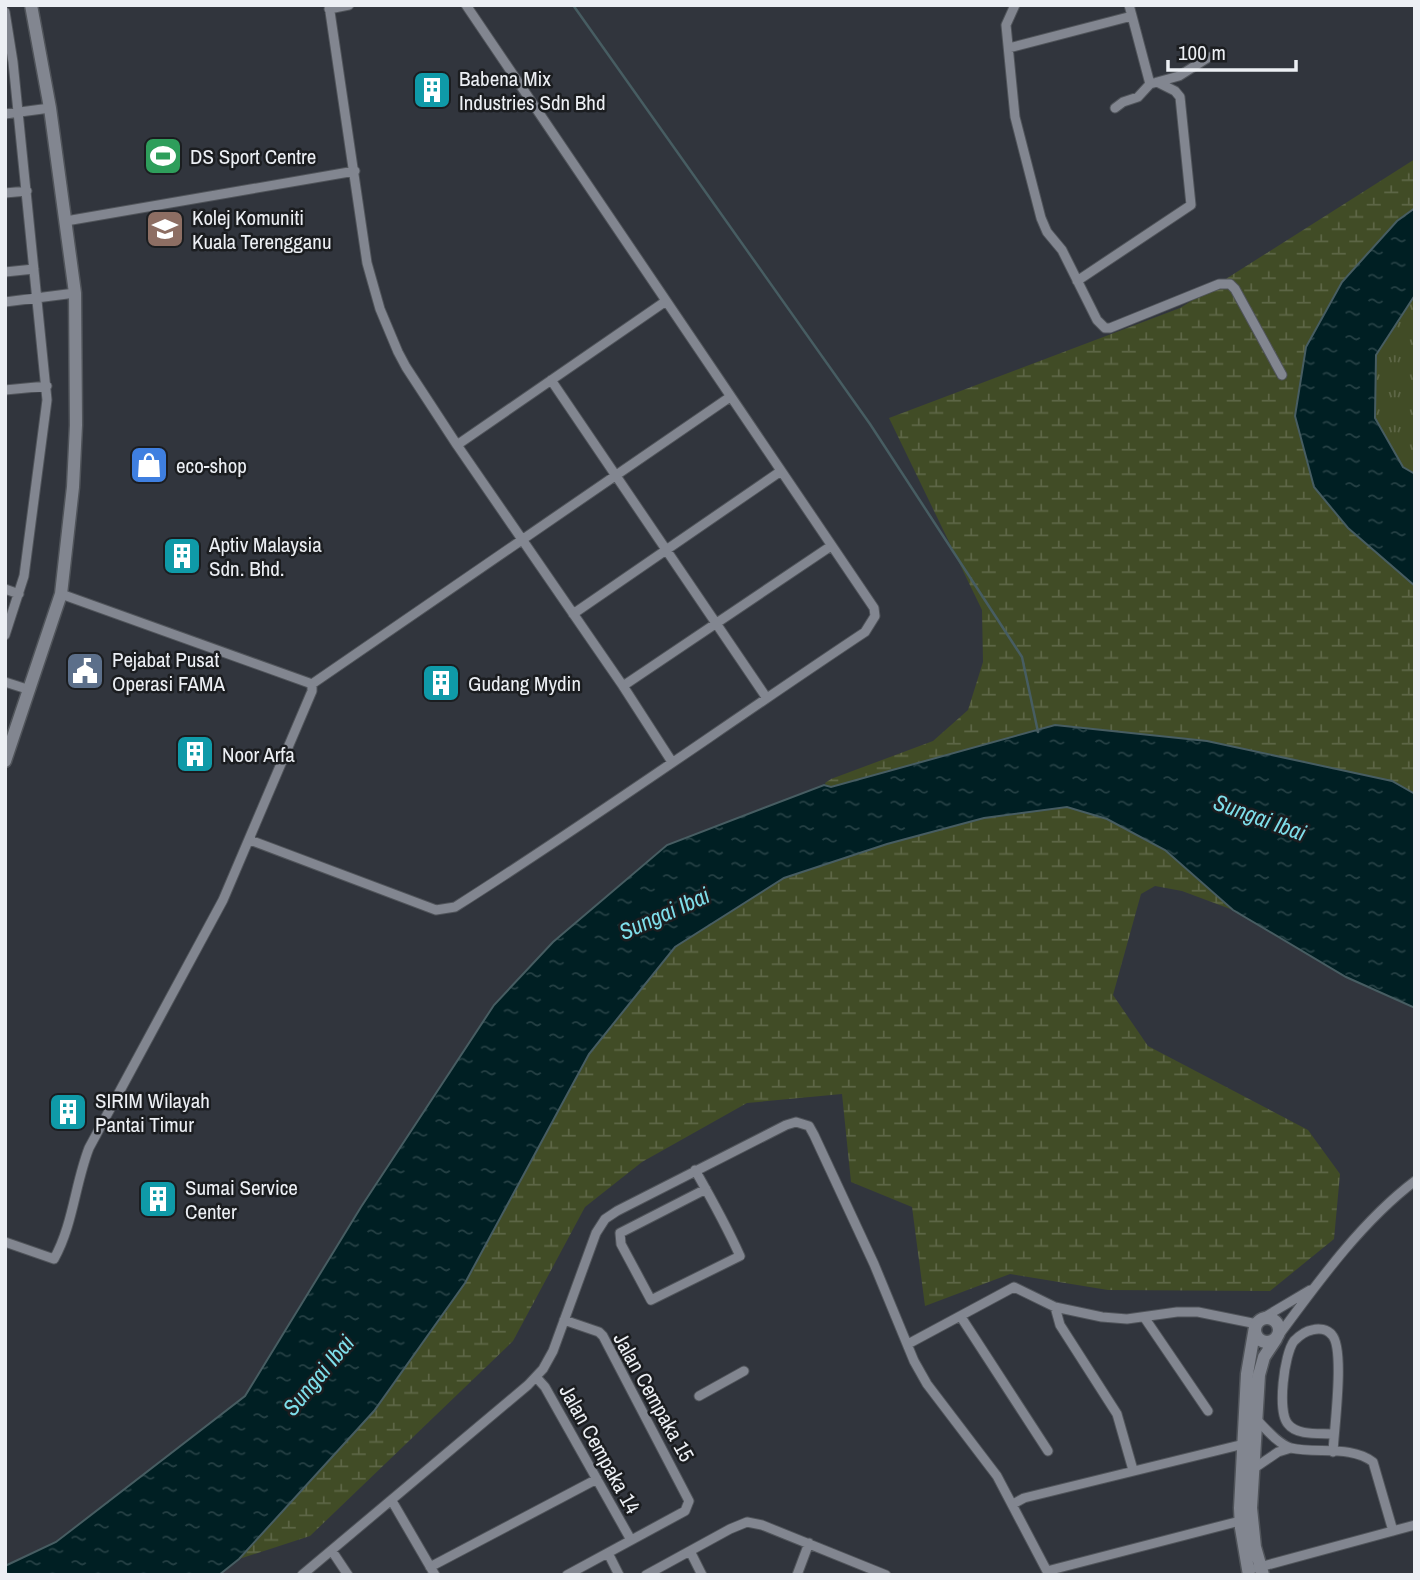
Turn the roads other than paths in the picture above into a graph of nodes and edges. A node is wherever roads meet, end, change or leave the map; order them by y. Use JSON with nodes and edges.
{"nodes":[{"id":1,"x":31,"y":5,"type":"edge"},
{"id":2,"x":349,"y":5,"type":"edge"},
{"id":3,"x":466,"y":5,"type":"edge"},
{"id":4,"x":1015,"y":5,"type":"edge"},
{"id":5,"x":1129,"y":5,"type":"edge"},
{"id":6,"x":329,"y":7,"type":"edge"},
{"id":7,"x":5,"y":12,"type":"edge"},
{"id":8,"x":1132,"y":16,"type":"junction"},
{"id":9,"x":1009,"y":48,"type":"junction"},
{"id":10,"x":1209,"y":57,"type":"dead end"},
{"id":11,"x":1153,"y":83,"type":"junction"},
{"id":12,"x":50,"y":108,"type":"junction"},
{"id":13,"x":1115,"y":108,"type":"dead end"},
{"id":14,"x":18,"y":113,"type":"junction"},
{"id":15,"x":5,"y":114,"type":"edge"},
{"id":16,"x":355,"y":171,"type":"junction"},
{"id":17,"x":27,"y":191,"type":"junction"},
{"id":18,"x":5,"y":193,"type":"edge"},
{"id":19,"x":66,"y":222,"type":"junction"},
{"id":20,"x":34,"y":269,"type":"junction"},
{"id":21,"x":5,"y":272,"type":"edge"},
{"id":22,"x":1077,"y":281,"type":"junction"},
{"id":23,"x":37,"y":290,"type":"junction"},
{"id":24,"x":75,"y":293,"type":"junction"},
{"id":25,"x":666,"y":301,"type":"junction"},
{"id":26,"x":5,"y":302,"type":"edge"},
{"id":27,"x":1282,"y":375,"type":"dead end"},
{"id":28,"x":551,"y":380,"type":"junction"},
{"id":29,"x":47,"y":386,"type":"junction"},
{"id":30,"x":5,"y":390,"type":"edge"},
{"id":31,"x":730,"y":397,"type":"junction"},
{"id":32,"x":457,"y":445,"type":"junction"},
{"id":33,"x":780,"y":471,"type":"junction"},
{"id":34,"x":615,"y":475,"type":"junction"},
{"id":35,"x":521,"y":539,"type":"junction"},
{"id":36,"x":831,"y":545,"type":"junction"},
{"id":37,"x":666,"y":550,"type":"junction"},
{"id":38,"x":5,"y":589,"type":"edge"},
{"id":39,"x":19,"y":594,"type":"junction"},
{"id":40,"x":61,"y":594,"type":"junction"},
{"id":41,"x":573,"y":614,"type":"junction"},
{"id":42,"x":716,"y":623,"type":"junction"},
{"id":43,"x":5,"y":635,"type":"edge"},
{"id":44,"x":5,"y":682,"type":"edge"},
{"id":45,"x":312,"y":684,"type":"junction"},
{"id":46,"x":622,"y":686,"type":"junction"},
{"id":47,"x":30,"y":690,"type":"junction"},
{"id":48,"x":766,"y":697,"type":"junction"},
{"id":49,"x":5,"y":761,"type":"edge"},
{"id":50,"x":672,"y":762,"type":"junction"},
{"id":51,"x":250,"y":840,"type":"junction"},
{"id":52,"x":695,"y":1170,"type":"junction"},
{"id":53,"x":1415,"y":1181,"type":"edge"},
{"id":54,"x":706,"y":1189,"type":"junction"},
{"id":55,"x":5,"y":1242,"type":"edge"},
{"id":56,"x":1314,"y":1287,"type":"junction"},
{"id":57,"x":1055,"y":1307,"type":"junction"},
{"id":58,"x":961,"y":1317,"type":"junction"},
{"id":59,"x":1144,"y":1317,"type":"junction"},
{"id":60,"x":564,"y":1320,"type":"junction"},
{"id":61,"x":1258,"y":1323,"type":"junction"},
{"id":62,"x":1277,"y":1337,"type":"junction"},
{"id":63,"x":908,"y":1345,"type":"junction"},
{"id":64,"x":744,"y":1371,"type":"dead end"},
{"id":65,"x":536,"y":1377,"type":"junction"},
{"id":66,"x":699,"y":1396,"type":"dead end"},
{"id":67,"x":1208,"y":1411,"type":"dead end"},
{"id":68,"x":1256,"y":1420,"type":"junction"},
{"id":69,"x":1334,"y":1434,"type":"junction"},
{"id":70,"x":1244,"y":1444,"type":"junction"},
{"id":71,"x":1291,"y":1448,"type":"junction"},
{"id":72,"x":1048,"y":1451,"type":"dead end"},
{"id":73,"x":1333,"y":1452,"type":"junction"},
{"id":74,"x":1254,"y":1469,"type":"junction"},
{"id":75,"x":1133,"y":1470,"type":"junction"},
{"id":76,"x":597,"y":1479,"type":"junction"},
{"id":77,"x":392,"y":1501,"type":"junction"},
{"id":78,"x":1013,"y":1504,"type":"junction"},
{"id":79,"x":1240,"y":1521,"type":"junction"},
{"id":80,"x":1415,"y":1525,"type":"edge"},
{"id":81,"x":1393,"y":1531,"type":"junction"},
{"id":82,"x":631,"y":1540,"type":"junction"},
{"id":83,"x":809,"y":1544,"type":"junction"},
{"id":84,"x":332,"y":1551,"type":"junction"},
{"id":85,"x":690,"y":1551,"type":"junction"},
{"id":86,"x":610,"y":1557,"type":"junction"},
{"id":87,"x":432,"y":1571,"type":"edge"},
{"id":88,"x":1262,"y":1571,"type":"edge"},
{"id":89,"x":1048,"y":1573,"type":"edge"},
{"id":90,"x":1248,"y":1573,"type":"edge"},
{"id":91,"x":302,"y":1575,"type":"edge"},
{"id":92,"x":348,"y":1575,"type":"edge"},
{"id":93,"x":567,"y":1575,"type":"edge"},
{"id":94,"x":619,"y":1575,"type":"edge"},
{"id":95,"x":646,"y":1575,"type":"edge"},
{"id":96,"x":702,"y":1575,"type":"edge"},
{"id":97,"x":797,"y":1575,"type":"edge"},
{"id":98,"x":886,"y":1575,"type":"edge"}],
"edges":[{"from":1,"to":12,"type":"street"},
{"from":2,"to":6,"type":"street"},
{"from":3,"to":25,"type":"street"},
{"from":4,"to":9,"type":"street"},
{"from":5,"to":8,"type":"street"},
{"from":6,"to":16,"type":"street"},
{"from":7,"to":14,"type":"street"},
{"from":8,"to":9,"type":"street"},
{"from":8,"to":11,"type":"street"},
{"from":9,"to":22,"type":"street"},
{"from":10,"to":11,"type":"street"},
{"from":11,"to":13,"type":"street"},
{"from":11,"to":22,"type":"street"},
{"from":12,"to":14,"type":"street"},
{"from":12,"to":19,"type":"street"},
{"from":14,"to":15,"type":"street"},
{"from":14,"to":17,"type":"street"},
{"from":16,"to":19,"type":"street"},
{"from":16,"to":32,"type":"street"},
{"from":17,"to":18,"type":"street"},
{"from":17,"to":20,"type":"street"},
{"from":19,"to":24,"type":"street"},
{"from":20,"to":21,"type":"street"},
{"from":20,"to":23,"type":"street"},
{"from":22,"to":27,"type":"street"},
{"from":23,"to":24,"type":"street"},
{"from":23,"to":26,"type":"street"},
{"from":23,"to":29,"type":"street"},
{"from":24,"to":40,"type":"street"},
{"from":25,"to":28,"type":"street"},
{"from":25,"to":31,"type":"street"},
{"from":28,"to":32,"type":"street"},
{"from":28,"to":34,"type":"street"},
{"from":29,"to":30,"type":"street"},
{"from":29,"to":39,"type":"street"},
{"from":31,"to":33,"type":"street"},
{"from":31,"to":34,"type":"street"},
{"from":32,"to":35,"type":"street"},
{"from":33,"to":36,"type":"street"},
{"from":33,"to":37,"type":"street"},
{"from":34,"to":35,"type":"street"},
{"from":34,"to":37,"type":"street"},
{"from":35,"to":41,"type":"street"},
{"from":35,"to":45,"type":"street"},
{"from":36,"to":42,"type":"street"},
{"from":36,"to":48,"type":"street"},
{"from":37,"to":41,"type":"street"},
{"from":37,"to":42,"type":"street"},
{"from":38,"to":39,"type":"street"},
{"from":39,"to":43,"type":"street"},
{"from":40,"to":45,"type":"street"},
{"from":40,"to":47,"type":"street"},
{"from":41,"to":46,"type":"street"},
{"from":42,"to":46,"type":"street"},
{"from":42,"to":48,"type":"street"},
{"from":44,"to":47,"type":"street"},
{"from":45,"to":51,"type":"street"},
{"from":46,"to":50,"type":"street"},
{"from":47,"to":49,"type":"street"},
{"from":48,"to":50,"type":"street"},
{"from":50,"to":51,"type":"street"},
{"from":51,"to":55,"type":"street"},
{"from":52,"to":54,"type":"street"},
{"from":52,"to":60,"type":"street"},
{"from":52,"to":63,"type":"street"},
{"from":53,"to":56,"type":"street"},
{"from":54,"to":54,"type":"street"},
{"from":56,"to":61,"type":"street"},
{"from":56,"to":62,"type":"street"},
{"from":57,"to":58,"type":"street"},
{"from":57,"to":59,"type":"street"},
{"from":57,"to":75,"type":"street"},
{"from":58,"to":63,"type":"street"},
{"from":58,"to":72,"type":"street"},
{"from":59,"to":61,"type":"street"},
{"from":59,"to":67,"type":"street"},
{"from":60,"to":65,"type":"street"},
{"from":60,"to":82,"type":"street","name":"Jalan Cempaka 15"},
{"from":61,"to":62,"type":"street"},
{"from":61,"to":62,"type":"street"},
{"from":61,"to":70,"type":"street"},
{"from":62,"to":68,"type":"street"},
{"from":63,"to":78,"type":"street"},
{"from":64,"to":66,"type":"street"},
{"from":65,"to":76,"type":"street","name":"Jalan Cempaka 14"},
{"from":65,"to":77,"type":"street"},
{"from":68,"to":71,"type":"street"},
{"from":68,"to":74,"type":"street"},
{"from":69,"to":69,"type":"street"},
{"from":69,"to":73,"type":"street"},
{"from":70,"to":75,"type":"street"},
{"from":70,"to":79,"type":"street"},
{"from":71,"to":73,"type":"street"},
{"from":71,"to":74,"type":"street"},
{"from":73,"to":81,"type":"street"},
{"from":74,"to":88,"type":"street"},
{"from":75,"to":78,"type":"street"},
{"from":76,"to":82,"type":"street","name":"Jalan Cempaka 14"},
{"from":76,"to":87,"type":"street"},
{"from":77,"to":84,"type":"street"},
{"from":77,"to":87,"type":"street"},
{"from":78,"to":89,"type":"street"},
{"from":79,"to":89,"type":"street"},
{"from":79,"to":90,"type":"street"},
{"from":80,"to":81,"type":"street"},
{"from":81,"to":88,"type":"street"},
{"from":82,"to":86,"type":"street"},
{"from":83,"to":85,"type":"street"},
{"from":83,"to":97,"type":"street"},
{"from":83,"to":98,"type":"street"},
{"from":84,"to":91,"type":"street"},
{"from":84,"to":92,"type":"street"},
{"from":85,"to":95,"type":"street"},
{"from":85,"to":96,"type":"street"},
{"from":86,"to":93,"type":"street"},
{"from":86,"to":94,"type":"street"},
{"from":88,"to":90,"type":"street"}]}
